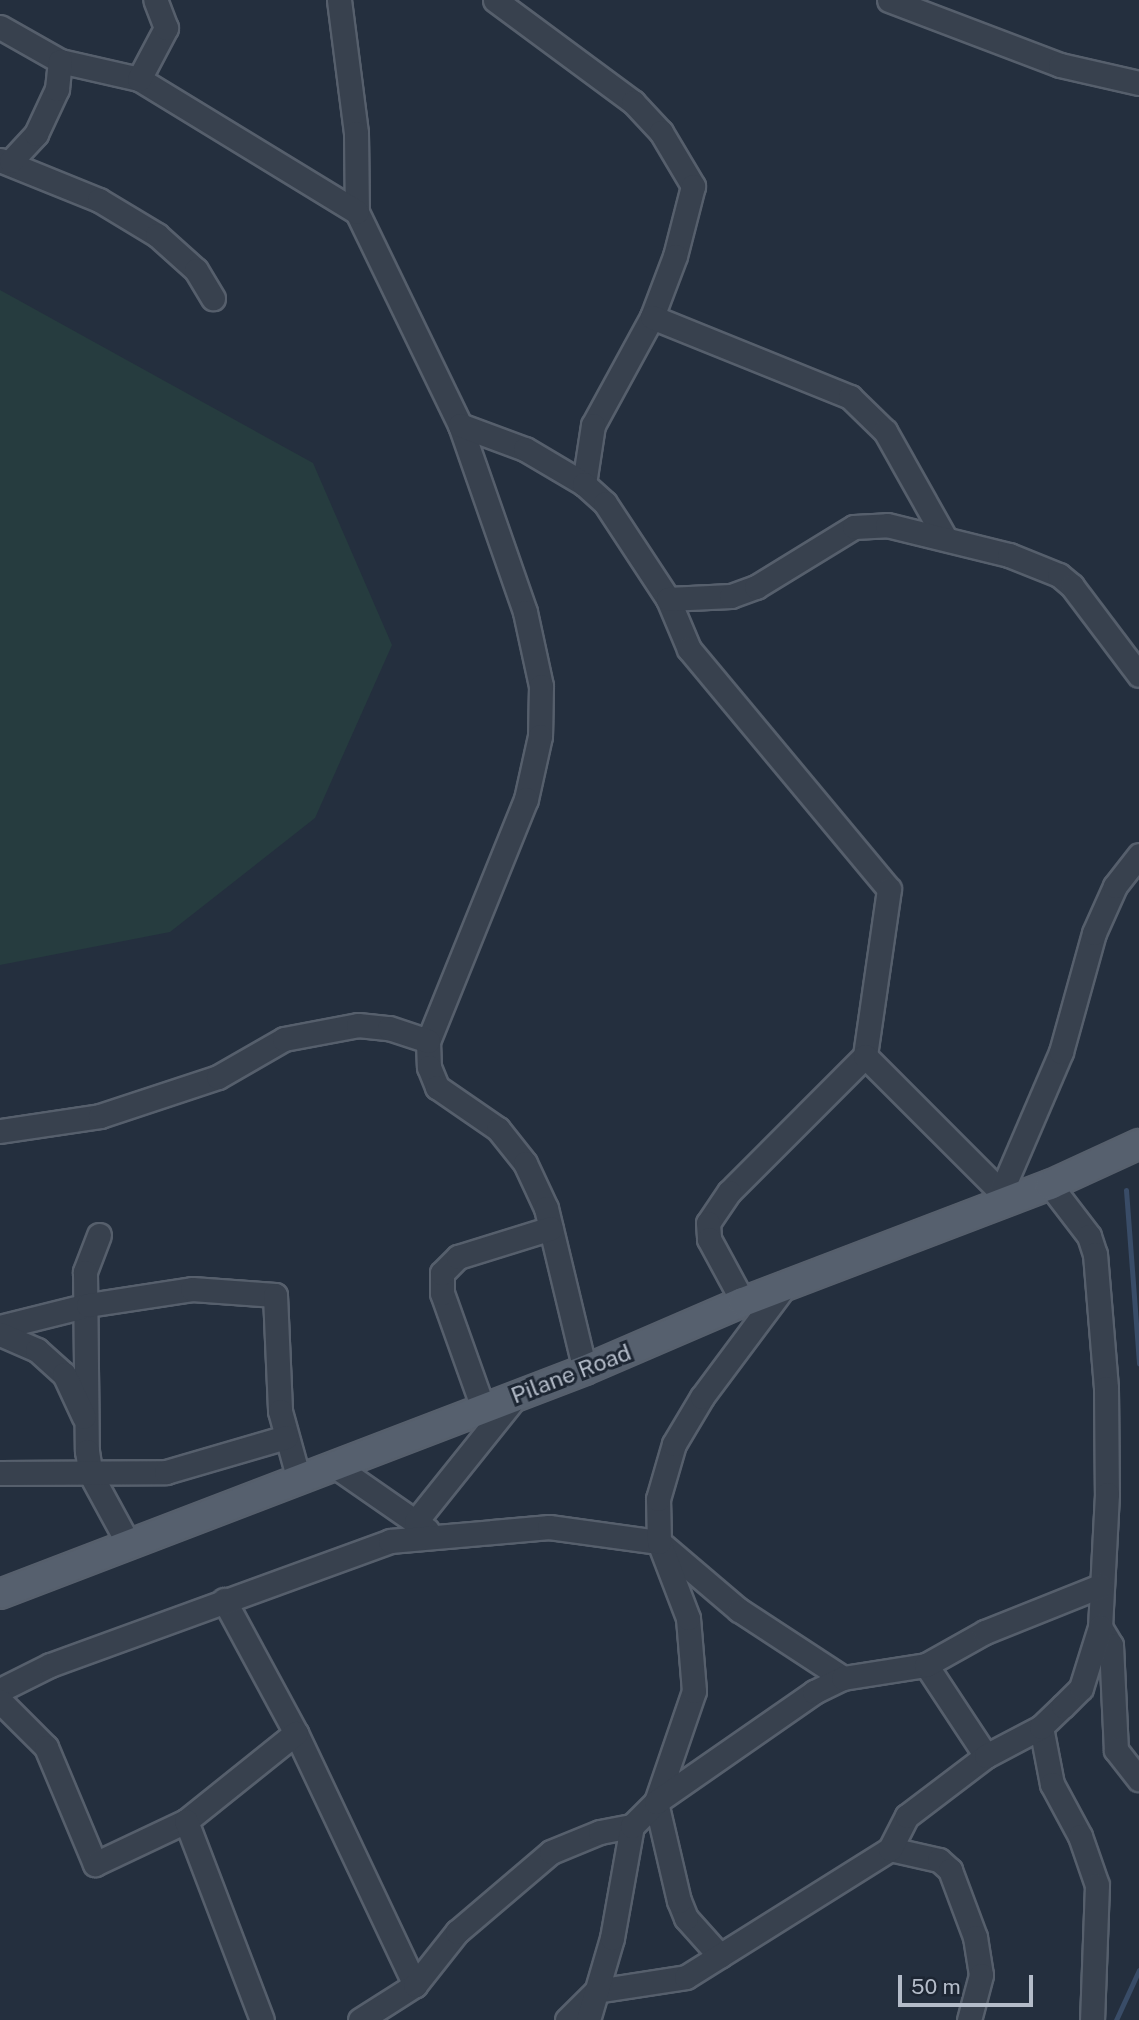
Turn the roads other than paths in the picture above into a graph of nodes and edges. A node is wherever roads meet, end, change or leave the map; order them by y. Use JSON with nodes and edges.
{"nodes":[{"id":1,"x":155,"y":0,"type":"edge"},
{"id":2,"x":339,"y":0,"type":"edge"},
{"id":3,"x":495,"y":0,"type":"edge"},
{"id":4,"x":889,"y":0,"type":"edge"},
{"id":5,"x":0,"y":27,"type":"edge"},
{"id":6,"x":61,"y":61,"type":"junction"},
{"id":7,"x":139,"y":79,"type":"junction"},
{"id":8,"x":1139,"y":83,"type":"edge"},
{"id":9,"x":5,"y":160,"type":"edge"},
{"id":10,"x":358,"y":212,"type":"junction"},
{"id":11,"x":213,"y":298,"type":"dead end"},
{"id":12,"x":652,"y":317,"type":"junction"},
{"id":13,"x":460,"y":425,"type":"junction"},
{"id":14,"x":584,"y":484,"type":"junction"},
{"id":15,"x":944,"y":537,"type":"junction"},
{"id":16,"x":668,"y":599,"type":"junction"},
{"id":17,"x":1139,"y":675,"type":"edge"},
{"id":18,"x":1139,"y":855,"type":"edge"},
{"id":19,"x":428,"y":1041,"type":"junction"},
{"id":20,"x":864,"y":1056,"type":"junction"},
{"id":21,"x":0,"y":1131,"type":"edge"},
{"id":22,"x":1139,"y":1144,"type":"edge"},
{"id":23,"x":1050,"y":1185,"type":"junction"},
{"id":24,"x":1004,"y":1196,"type":"junction"},
{"id":25,"x":551,"y":1228,"type":"junction"},
{"id":26,"x":99,"y":1235,"type":"dead end"},
{"id":27,"x":784,"y":1287,"type":"junction"},
{"id":28,"x":743,"y":1302,"type":"junction"},
{"id":29,"x":88,"y":1306,"type":"junction"},
{"id":30,"x":0,"y":1327,"type":"edge"},
{"id":31,"x":0,"y":1334,"type":"edge"},
{"id":32,"x":585,"y":1370,"type":"junction"},
{"id":33,"x":516,"y":1395,"type":"junction"},
{"id":34,"x":483,"y":1408,"type":"junction"},
{"id":35,"x":87,"y":1423,"type":"junction"},
{"id":36,"x":286,"y":1437,"type":"junction"},
{"id":37,"x":335,"y":1466,"type":"junction"},
{"id":38,"x":0,"y":1473,"type":"edge"},
{"id":39,"x":91,"y":1475,"type":"junction"},
{"id":40,"x":299,"y":1480,"type":"junction"},
{"id":41,"x":416,"y":1521,"type":"junction"},
{"id":42,"x":435,"y":1536,"type":"junction"},
{"id":43,"x":659,"y":1542,"type":"junction"},
{"id":44,"x":129,"y":1545,"type":"junction"},
{"id":45,"x":1100,"y":1586,"type":"junction"},
{"id":46,"x":0,"y":1594,"type":"edge"},
{"id":47,"x":224,"y":1600,"type":"junction"},
{"id":48,"x":1100,"y":1627,"type":"junction"},
{"id":49,"x":926,"y":1665,"type":"junction"},
{"id":50,"x":843,"y":1678,"type":"junction"},
{"id":51,"x":0,"y":1690,"type":"edge"},
{"id":52,"x":0,"y":1702,"type":"edge"},
{"id":53,"x":1041,"y":1727,"type":"junction"},
{"id":54,"x":296,"y":1733,"type":"junction"},
{"id":55,"x":986,"y":1756,"type":"junction"},
{"id":56,"x":1139,"y":1779,"type":"edge"},
{"id":57,"x":656,"y":1802,"type":"junction"},
{"id":58,"x":186,"y":1821,"type":"junction"},
{"id":59,"x":632,"y":1826,"type":"junction"},
{"id":60,"x":890,"y":1849,"type":"junction"},
{"id":61,"x":720,"y":1956,"type":"junction"},
{"id":62,"x":415,"y":1985,"type":"junction"},
{"id":63,"x":596,"y":1991,"type":"junction"},
{"id":64,"x":262,"y":2020,"type":"edge"},
{"id":65,"x":360,"y":2020,"type":"edge"},
{"id":66,"x":567,"y":2020,"type":"edge"},
{"id":67,"x":588,"y":2020,"type":"edge"},
{"id":68,"x":969,"y":2020,"type":"edge"},
{"id":69,"x":1092,"y":2020,"type":"edge"}],
"edges":[{"from":1,"to":7,"type":"street"},
{"from":2,"to":10,"type":"street"},
{"from":3,"to":12,"type":"street"},
{"from":4,"to":8,"type":"street"},
{"from":5,"to":6,"type":"street"},
{"from":6,"to":7,"type":"street"},
{"from":6,"to":9,"type":"street"},
{"from":7,"to":10,"type":"street"},
{"from":9,"to":11,"type":"street"},
{"from":10,"to":13,"type":"street"},
{"from":12,"to":14,"type":"street"},
{"from":12,"to":15,"type":"street"},
{"from":13,"to":14,"type":"street"},
{"from":13,"to":19,"type":"street"},
{"from":14,"to":16,"type":"street"},
{"from":15,"to":16,"type":"street"},
{"from":15,"to":17,"type":"street"},
{"from":16,"to":20,"type":"street"},
{"from":18,"to":24,"type":"street"},
{"from":19,"to":21,"type":"street"},
{"from":19,"to":25,"type":"street"},
{"from":20,"to":24,"type":"street"},
{"from":20,"to":28,"type":"street"},
{"from":22,"to":23,"type":"main road","name":"Pilane Road"},
{"from":23,"to":24,"type":"main road","name":"Pilane Road"},
{"from":23,"to":45,"type":"street"},
{"from":24,"to":27,"type":"main road","name":"Pilane Road"},
{"from":25,"to":32,"type":"street"},
{"from":25,"to":34,"type":"street"},
{"from":26,"to":29,"type":"street"},
{"from":27,"to":28,"type":"main road","name":"Pilane Road"},
{"from":27,"to":43,"type":"street"},
{"from":28,"to":32,"type":"main road","name":"Pilane Road"},
{"from":29,"to":30,"type":"street"},
{"from":29,"to":35,"type":"street"},
{"from":29,"to":36,"type":"street"},
{"from":31,"to":35,"type":"street"},
{"from":32,"to":33,"type":"main road","name":"Pilane Road"},
{"from":33,"to":34,"type":"main road","name":"Pilane Road"},
{"from":33,"to":41,"type":"street"},
{"from":34,"to":37,"type":"main road","name":"Pilane Road"},
{"from":35,"to":39,"type":"street"},
{"from":36,"to":39,"type":"street"},
{"from":36,"to":40,"type":"street"},
{"from":37,"to":40,"type":"main road","name":"Pilane Road"},
{"from":37,"to":41,"type":"street"},
{"from":38,"to":39,"type":"street"},
{"from":39,"to":44,"type":"street"},
{"from":40,"to":44,"type":"main road","name":"Pilane Road"},
{"from":41,"to":42,"type":"street"},
{"from":42,"to":43,"type":"street"},
{"from":42,"to":47,"type":"street"},
{"from":43,"to":50,"type":"street"},
{"from":43,"to":57,"type":"street"},
{"from":44,"to":46,"type":"main road","name":"Pilane Road"},
{"from":45,"to":48,"type":"street"},
{"from":45,"to":49,"type":"street"},
{"from":47,"to":51,"type":"street"},
{"from":47,"to":54,"type":"street"},
{"from":48,"to":53,"type":"street"},
{"from":48,"to":56,"type":"street"},
{"from":49,"to":50,"type":"street"},
{"from":49,"to":55,"type":"street"},
{"from":50,"to":57,"type":"street"},
{"from":52,"to":58,"type":"street"},
{"from":53,"to":55,"type":"street"},
{"from":53,"to":69,"type":"street"},
{"from":54,"to":58,"type":"street"},
{"from":54,"to":62,"type":"street"},
{"from":55,"to":60,"type":"street"},
{"from":57,"to":59,"type":"street"},
{"from":57,"to":61,"type":"street"},
{"from":58,"to":64,"type":"street"},
{"from":59,"to":62,"type":"street"},
{"from":59,"to":63,"type":"street"},
{"from":60,"to":61,"type":"street"},
{"from":60,"to":68,"type":"street"},
{"from":61,"to":63,"type":"street"},
{"from":62,"to":65,"type":"street"},
{"from":63,"to":66,"type":"street"},
{"from":63,"to":67,"type":"street"}]}
